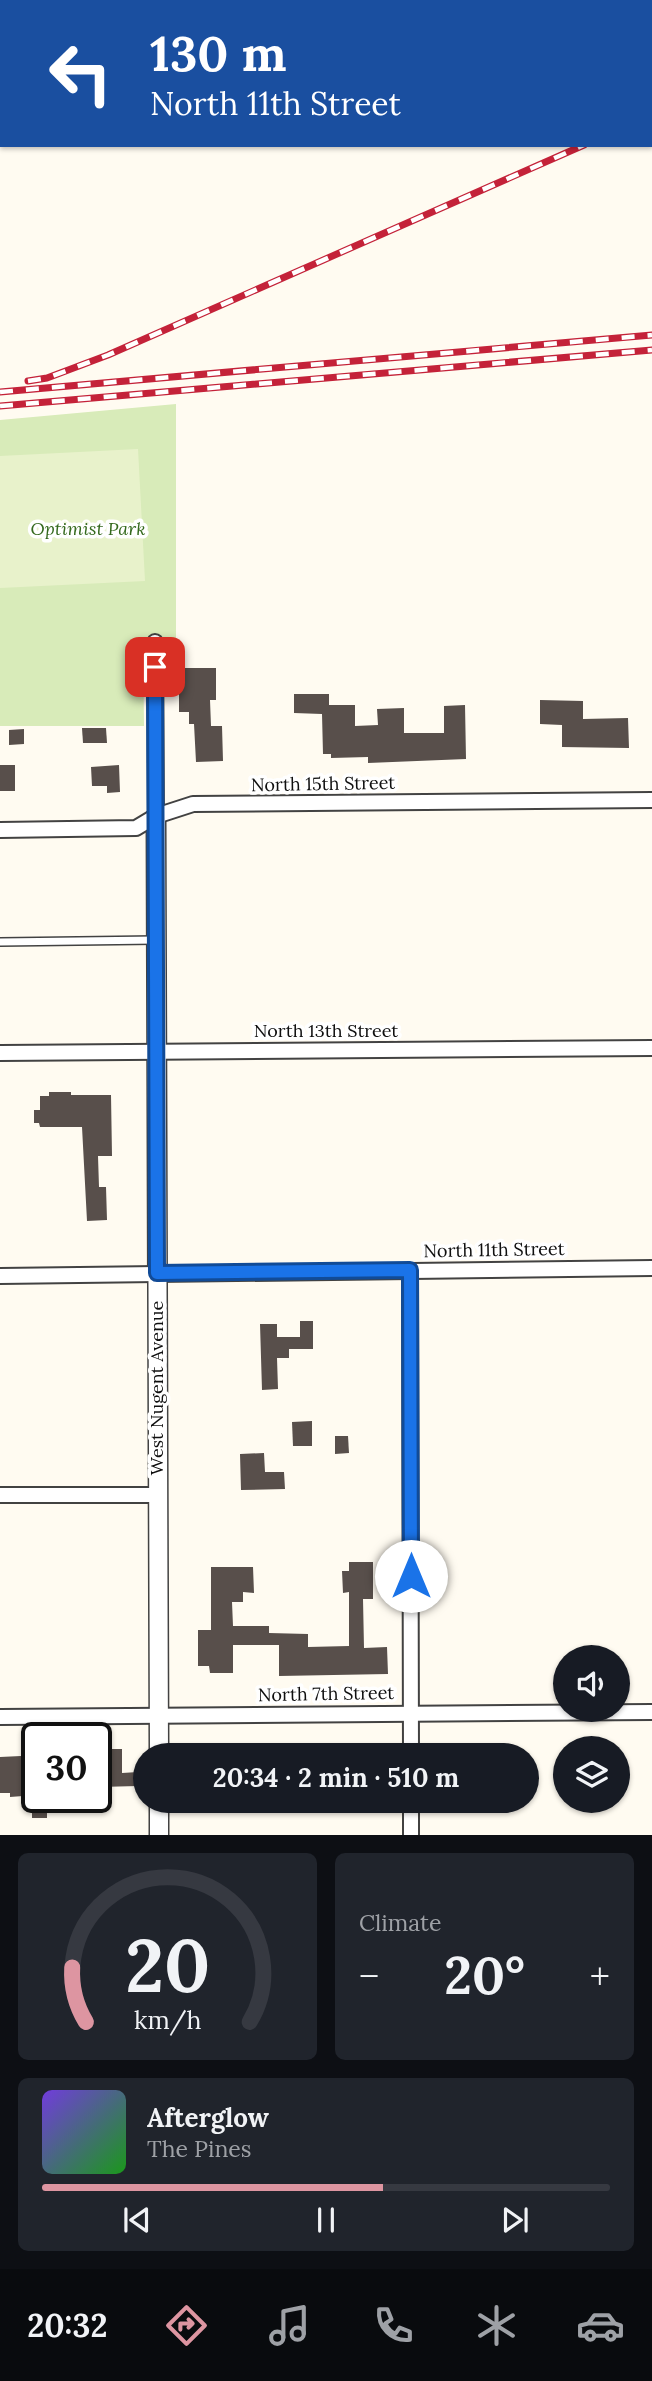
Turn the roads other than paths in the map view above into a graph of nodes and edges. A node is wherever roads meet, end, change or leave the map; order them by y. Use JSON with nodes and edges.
{"nodes":[{"id":1,"x":155,"y":642,"type":"dead end"},
{"id":2,"x":652,"y":800,"type":"edge"},
{"id":3,"x":156,"y":816,"type":"junction"},
{"id":4,"x":0,"y":830,"type":"edge"},
{"id":5,"x":156,"y":940,"type":"junction"},
{"id":6,"x":0,"y":942,"type":"edge"},
{"id":7,"x":652,"y":1048,"type":"edge"},
{"id":8,"x":156,"y":1051,"type":"junction"},
{"id":9,"x":0,"y":1053,"type":"edge"},
{"id":10,"x":652,"y":1268,"type":"edge"},
{"id":11,"x":410,"y":1270,"type":"junction"},
{"id":12,"x":157,"y":1273,"type":"junction"},
{"id":13,"x":0,"y":1276,"type":"edge"},
{"id":14,"x":0,"y":1495,"type":"edge"},
{"id":15,"x":158,"y":1495,"type":"junction"},
{"id":16,"x":411,"y":1712,"type":"junction"},
{"id":17,"x":652,"y":1712,"type":"edge"},
{"id":18,"x":158,"y":1715,"type":"junction"},
{"id":19,"x":0,"y":1717,"type":"edge"},
{"id":20,"x":159,"y":1743,"type":"edge"},
{"id":21,"x":411,"y":1743,"type":"edge"},
{"id":22,"x":159,"y":1813,"type":"edge"},
{"id":23,"x":411,"y":1813,"type":"edge"},
{"id":24,"x":159,"y":1835,"type":"edge"},
{"id":25,"x":411,"y":1835,"type":"edge"}],
"edges":[{"from":1,"to":3,"type":"street","name":"West Nugent Avenue"},
{"from":2,"to":3,"type":"street","name":"North 15th Street"},
{"from":3,"to":4,"type":"street","name":"North 15th Street"},
{"from":3,"to":5,"type":"street","name":"West Nugent Avenue"},
{"from":5,"to":6,"type":"lane"},
{"from":5,"to":8,"type":"street","name":"West Nugent Avenue"},
{"from":7,"to":8,"type":"street","name":"North 13th Street"},
{"from":8,"to":9,"type":"street","name":"North 13th Street"},
{"from":8,"to":12,"type":"street","name":"West Nugent Avenue"},
{"from":10,"to":11,"type":"street","name":"North 11th Street"},
{"from":11,"to":12,"type":"street","name":"North 11th Street"},
{"from":11,"to":16,"type":"street"},
{"from":12,"to":13,"type":"street","name":"North 11th Street"},
{"from":12,"to":15,"type":"street","name":"West Nugent Avenue"},
{"from":14,"to":15,"type":"street"},
{"from":15,"to":18,"type":"street","name":"West Nugent Avenue"},
{"from":16,"to":17,"type":"street","name":"North 7th Street"},
{"from":16,"to":18,"type":"street","name":"North 7th Street"},
{"from":16,"to":21,"type":"street"},
{"from":18,"to":19,"type":"street","name":"North 7th Street"},
{"from":18,"to":20,"type":"street","name":"West Nugent Avenue"},
{"from":22,"to":24,"type":"street"},
{"from":23,"to":25,"type":"street"}]}
